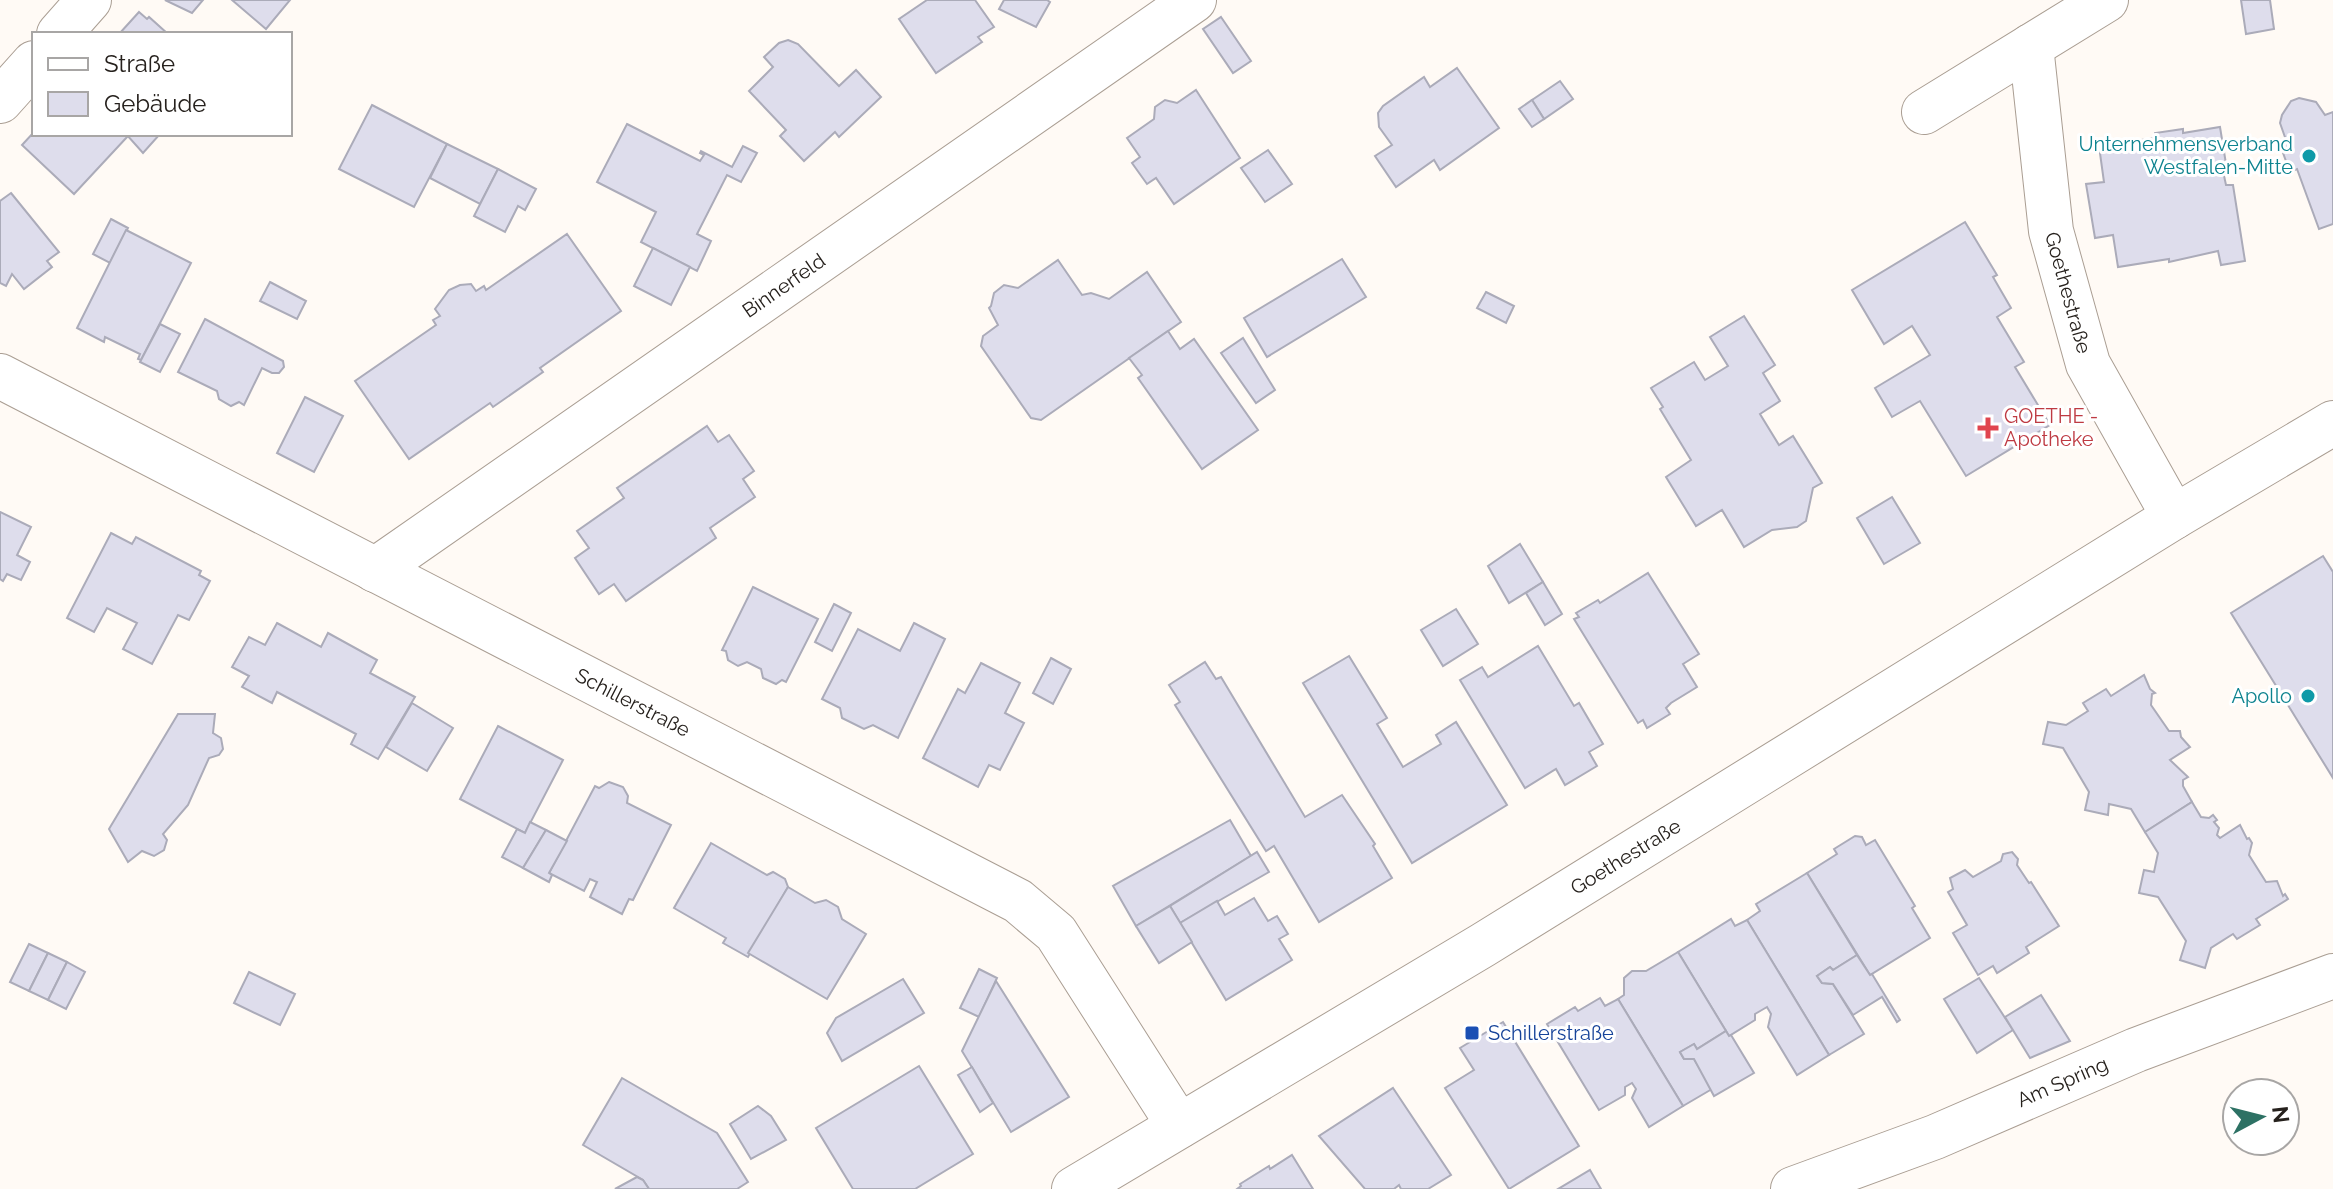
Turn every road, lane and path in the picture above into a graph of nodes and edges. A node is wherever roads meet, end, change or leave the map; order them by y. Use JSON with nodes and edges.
{"nodes":[{"id":1,"x":89,"y":0,"type":"edge"},
{"id":2,"x":1194,"y":0,"type":"edge"},
{"id":3,"x":2106,"y":0,"type":"edge"},
{"id":4,"x":61,"y":32,"type":"edge"},
{"id":5,"x":2031,"y":46,"type":"junction"},
{"id":6,"x":32,"y":65,"type":"edge"},
{"id":7,"x":0,"y":101,"type":"edge"},
{"id":8,"x":1924,"y":112,"type":"dead end"},
{"id":9,"x":0,"y":376,"type":"edge"},
{"id":10,"x":2333,"y":423,"type":"edge"},
{"id":11,"x":2174,"y":517,"type":"junction"},
{"id":12,"x":375,"y":570,"type":"junction"},
{"id":13,"x":2333,"y":976,"type":"edge"},
{"id":14,"x":1179,"y":1126,"type":"junction"},
{"id":15,"x":1074,"y":1189,"type":"edge"},
{"id":16,"x":1793,"y":1189,"type":"edge"}],
"edges":[{"from":1,"to":4,"type":"street"},
{"from":2,"to":12,"type":"street","name":"Binnerfeld"},
{"from":3,"to":5,"type":"street"},
{"from":5,"to":8,"type":"street"},
{"from":5,"to":11,"type":"street","name":"Goethestraße"},
{"from":6,"to":7,"type":"street"},
{"from":9,"to":12,"type":"street","name":"Schillerstraße"},
{"from":10,"to":11,"type":"street","name":"Goethestraße"},
{"from":11,"to":14,"type":"street","name":"Goethestraße"},
{"from":12,"to":14,"type":"street","name":"Schillerstraße"},
{"from":13,"to":16,"type":"street","name":"Am Spring"},
{"from":14,"to":15,"type":"street","name":"Goethestraße"}]}
